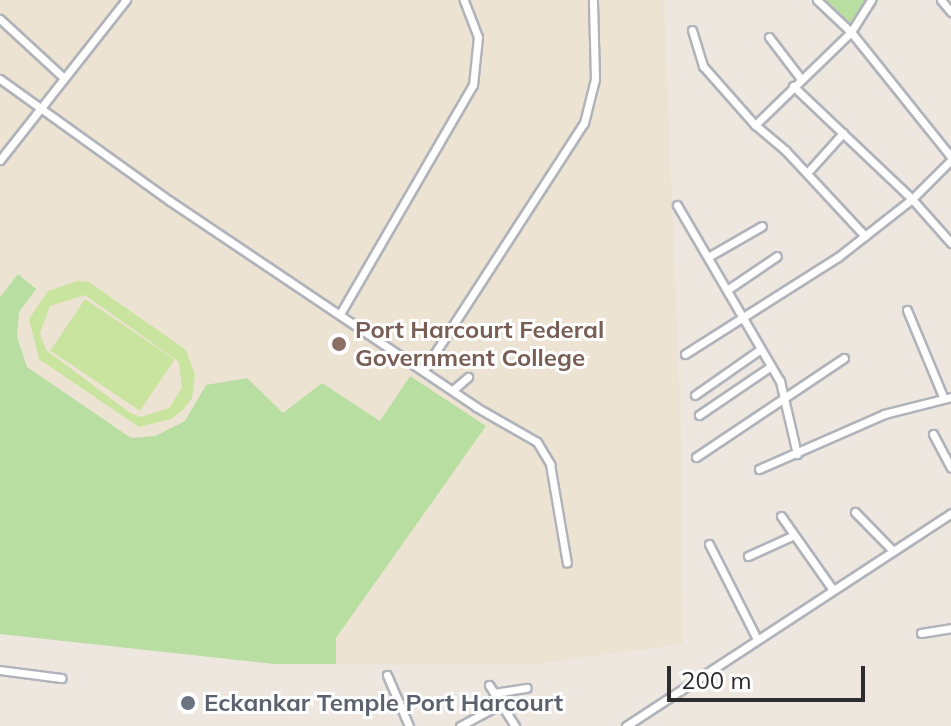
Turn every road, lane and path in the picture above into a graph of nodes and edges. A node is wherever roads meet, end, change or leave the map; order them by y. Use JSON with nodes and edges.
{"nodes":[{"id":1,"x":126,"y":0,"type":"edge"},
{"id":2,"x":464,"y":0,"type":"edge"},
{"id":3,"x":593,"y":0,"type":"edge"},
{"id":4,"x":817,"y":0,"type":"edge"},
{"id":5,"x":871,"y":0,"type":"edge"},
{"id":6,"x":941,"y":0,"type":"edge"},
{"id":7,"x":951,"y":12,"type":"edge"},
{"id":8,"x":0,"y":19,"type":"edge"},
{"id":9,"x":692,"y":30,"type":"dead end"},
{"id":10,"x":851,"y":32,"type":"junction"},
{"id":11,"x":769,"y":37,"type":"dead end"},
{"id":12,"x":64,"y":78,"type":"junction"},
{"id":13,"x":0,"y":79,"type":"edge"},
{"id":14,"x":801,"y":79,"type":"junction"},
{"id":15,"x":793,"y":86,"type":"junction"},
{"id":16,"x":41,"y":107,"type":"junction"},
{"id":17,"x":755,"y":125,"type":"junction"},
{"id":18,"x":843,"y":133,"type":"junction"},
{"id":19,"x":951,"y":158,"type":"edge"},
{"id":20,"x":0,"y":160,"type":"edge"},
{"id":21,"x":807,"y":173,"type":"junction"},
{"id":22,"x":912,"y":199,"type":"junction"},
{"id":23,"x":677,"y":205,"type":"dead end"},
{"id":24,"x":762,"y":226,"type":"dead end"},
{"id":25,"x":865,"y":236,"type":"junction"},
{"id":26,"x":951,"y":243,"type":"edge"},
{"id":27,"x":777,"y":256,"type":"dead end"},
{"id":28,"x":708,"y":257,"type":"junction"},
{"id":29,"x":727,"y":290,"type":"junction"},
{"id":30,"x":907,"y":310,"type":"dead end"},
{"id":31,"x":340,"y":314,"type":"junction"},
{"id":32,"x":743,"y":319,"type":"junction"},
{"id":33,"x":761,"y":349,"type":"junction"},
{"id":34,"x":685,"y":354,"type":"dead end"},
{"id":35,"x":844,"y":358,"type":"dead end"},
{"id":36,"x":771,"y":366,"type":"junction"},
{"id":37,"x":424,"y":370,"type":"junction"},
{"id":38,"x":468,"y":377,"type":"dead end"},
{"id":39,"x":453,"y":390,"type":"junction"},
{"id":40,"x":695,"y":395,"type":"dead end"},
{"id":41,"x":785,"y":396,"type":"junction"},
{"id":42,"x":948,"y":398,"type":"edge"},
{"id":43,"x":699,"y":415,"type":"dead end"},
{"id":44,"x":933,"y":434,"type":"dead end"},
{"id":45,"x":797,"y":454,"type":"junction"},
{"id":46,"x":696,"y":457,"type":"dead end"},
{"id":47,"x":951,"y":468,"type":"edge"},
{"id":48,"x":759,"y":469,"type":"dead end"},
{"id":49,"x":855,"y":512,"type":"dead end"},
{"id":50,"x":951,"y":514,"type":"edge"},
{"id":51,"x":781,"y":516,"type":"dead end"},
{"id":52,"x":792,"y":536,"type":"junction"},
{"id":53,"x":709,"y":544,"type":"dead end"},
{"id":54,"x":893,"y":551,"type":"junction"},
{"id":55,"x":748,"y":556,"type":"dead end"},
{"id":56,"x":567,"y":563,"type":"dead end"},
{"id":57,"x":833,"y":590,"type":"junction"},
{"id":58,"x":951,"y":628,"type":"edge"},
{"id":59,"x":921,"y":633,"type":"dead end"},
{"id":60,"x":757,"y":639,"type":"junction"},
{"id":61,"x":0,"y":670,"type":"edge"},
{"id":62,"x":387,"y":675,"type":"dead end"},
{"id":63,"x":61,"y":678,"type":"dead end"},
{"id":64,"x":489,"y":685,"type":"dead end"},
{"id":65,"x":527,"y":688,"type":"dead end"},
{"id":66,"x":494,"y":693,"type":"junction"},
{"id":67,"x":501,"y":704,"type":"junction"},
{"id":68,"x":409,"y":726,"type":"edge"},
{"id":69,"x":460,"y":726,"type":"edge"},
{"id":70,"x":515,"y":726,"type":"edge"},
{"id":71,"x":626,"y":726,"type":"edge"}],
"edges":[{"from":1,"to":12,"type":"street"},
{"from":2,"to":31,"type":"street"},
{"from":3,"to":37,"type":"street"},
{"from":4,"to":10,"type":"street"},
{"from":5,"to":10,"type":"street"},
{"from":6,"to":7,"type":"street"},
{"from":8,"to":12,"type":"street"},
{"from":9,"to":17,"type":"street"},
{"from":10,"to":14,"type":"street"},
{"from":10,"to":19,"type":"street"},
{"from":11,"to":14,"type":"street"},
{"from":12,"to":16,"type":"street"},
{"from":13,"to":16,"type":"street"},
{"from":14,"to":15,"type":"street"},
{"from":15,"to":17,"type":"street"},
{"from":15,"to":18,"type":"street"},
{"from":16,"to":20,"type":"street"},
{"from":16,"to":31,"type":"street"},
{"from":17,"to":21,"type":"street"},
{"from":18,"to":21,"type":"street"},
{"from":18,"to":22,"type":"street"},
{"from":19,"to":22,"type":"street"},
{"from":21,"to":25,"type":"street"},
{"from":22,"to":25,"type":"street"},
{"from":22,"to":26,"type":"street"},
{"from":23,"to":28,"type":"street"},
{"from":24,"to":28,"type":"street"},
{"from":25,"to":32,"type":"street"},
{"from":27,"to":29,"type":"street"},
{"from":28,"to":29,"type":"street"},
{"from":29,"to":32,"type":"street"},
{"from":30,"to":42,"type":"street"},
{"from":31,"to":37,"type":"street"},
{"from":32,"to":33,"type":"street"},
{"from":32,"to":34,"type":"street"},
{"from":33,"to":36,"type":"street"},
{"from":33,"to":40,"type":"street"},
{"from":35,"to":41,"type":"street"},
{"from":36,"to":41,"type":"street"},
{"from":36,"to":43,"type":"street"},
{"from":37,"to":39,"type":"street"},
{"from":38,"to":39,"type":"street"},
{"from":39,"to":56,"type":"street"},
{"from":41,"to":45,"type":"street"},
{"from":41,"to":46,"type":"street"},
{"from":42,"to":45,"type":"street"},
{"from":44,"to":47,"type":"street"},
{"from":45,"to":48,"type":"street"},
{"from":49,"to":54,"type":"street"},
{"from":50,"to":54,"type":"street"},
{"from":51,"to":52,"type":"street"},
{"from":52,"to":55,"type":"street"},
{"from":52,"to":57,"type":"street"},
{"from":53,"to":60,"type":"street"},
{"from":54,"to":57,"type":"street"},
{"from":57,"to":60,"type":"street"},
{"from":58,"to":59,"type":"street"},
{"from":60,"to":71,"type":"street"},
{"from":61,"to":63,"type":"street"},
{"from":62,"to":68,"type":"street"},
{"from":64,"to":66,"type":"street"},
{"from":65,"to":66,"type":"street"},
{"from":66,"to":67,"type":"street"},
{"from":67,"to":69,"type":"street"},
{"from":67,"to":70,"type":"street"}]}
